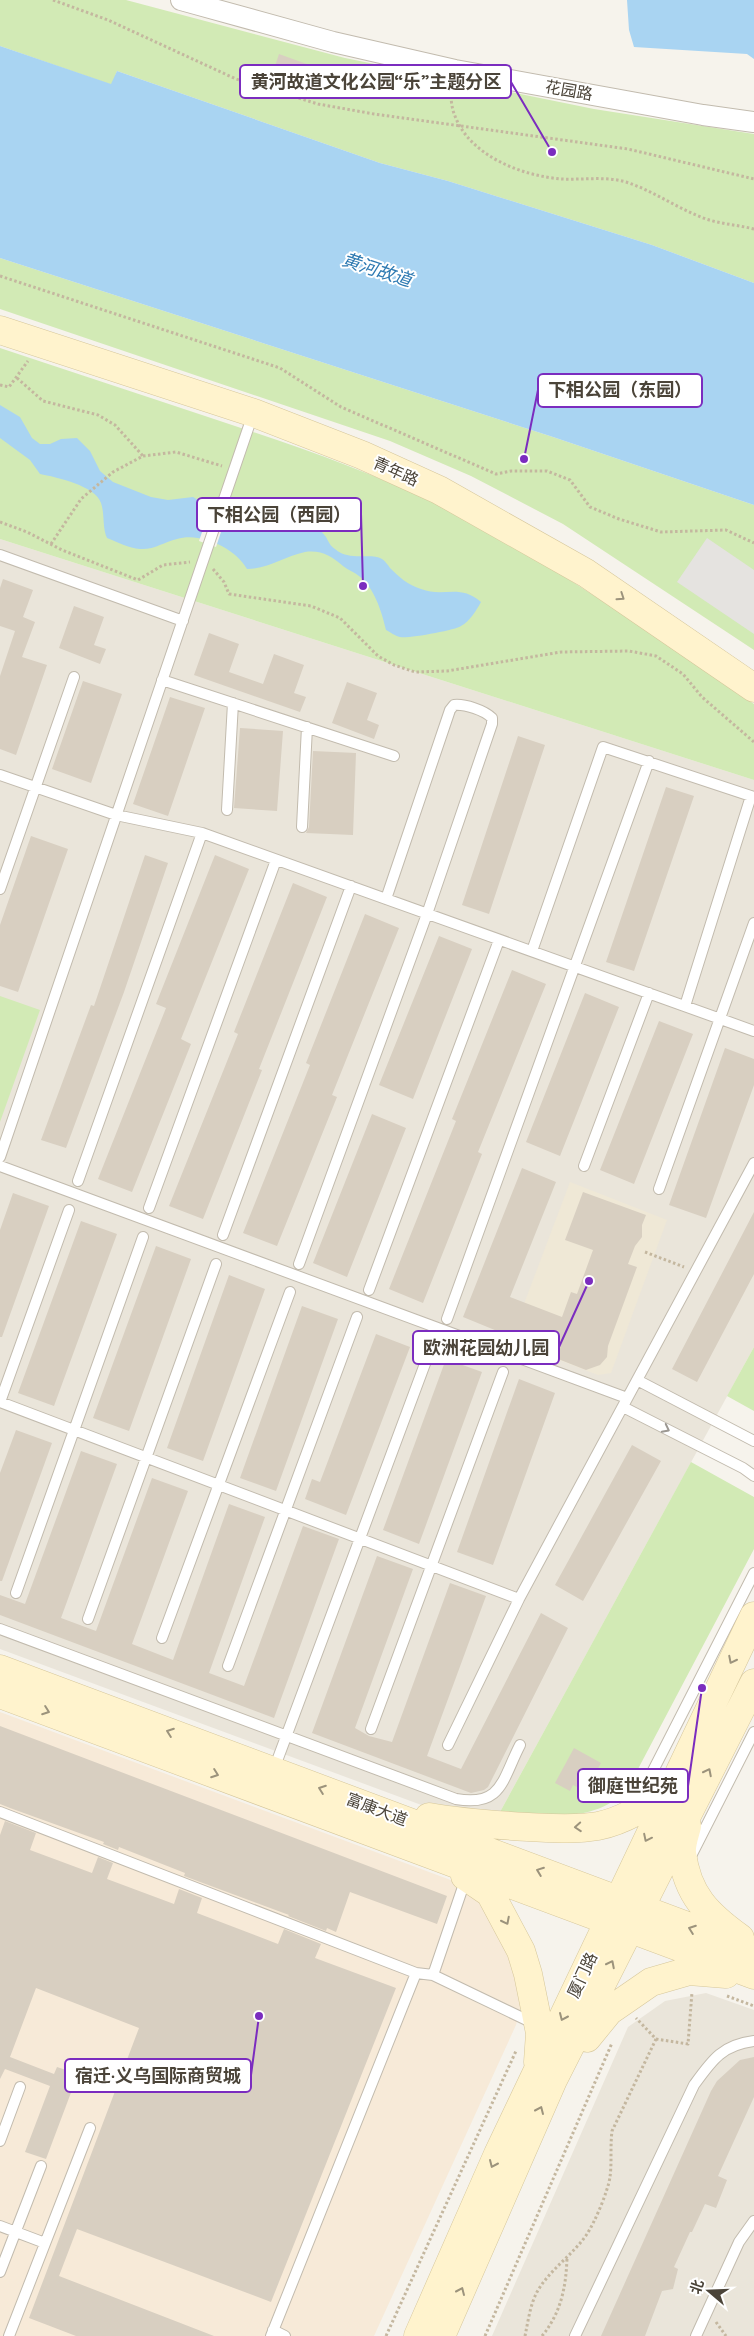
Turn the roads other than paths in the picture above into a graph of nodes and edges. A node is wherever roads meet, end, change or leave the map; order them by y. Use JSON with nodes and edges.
{"nodes":[{"id":1,"x":181,"y":0,"type":"edge"},
{"id":2,"x":754,"y":122,"type":"edge"},
{"id":3,"x":0,"y":318,"type":"edge"},
{"id":4,"x":0,"y":330,"type":"edge"},
{"id":5,"x":256,"y":407,"type":"junction"},
{"id":6,"x":0,"y":555,"type":"edge"},
{"id":7,"x":183,"y":621,"type":"junction"},
{"id":8,"x":754,"y":667,"type":"edge"},
{"id":9,"x":74,"y":677,"type":"dead end"},
{"id":10,"x":162,"y":680,"type":"junction"},
{"id":11,"x":754,"y":688,"type":"edge"},
{"id":12,"x":233,"y":703,"type":"junction"},
{"id":13,"x":307,"y":727,"type":"junction"},
{"id":14,"x":394,"y":756,"type":"dead end"},
{"id":15,"x":648,"y":762,"type":"junction"},
{"id":16,"x":0,"y":775,"type":"edge"},
{"id":17,"x":36,"y":787,"type":"junction"},
{"id":18,"x":753,"y":797,"type":"edge"},
{"id":19,"x":227,"y":810,"type":"dead end"},
{"id":20,"x":116,"y":816,"type":"junction"},
{"id":21,"x":302,"y":827,"type":"dead end"},
{"id":22,"x":202,"y":833,"type":"junction"},
{"id":23,"x":276,"y":860,"type":"junction"},
{"id":24,"x":351,"y":886,"type":"junction"},
{"id":25,"x":0,"y":889,"type":"edge"},
{"id":26,"x":386,"y":899,"type":"junction"},
{"id":27,"x":427,"y":914,"type":"junction"},
{"id":28,"x":754,"y":922,"type":"edge"},
{"id":29,"x":499,"y":940,"type":"junction"},
{"id":30,"x":532,"y":951,"type":"junction"},
{"id":31,"x":576,"y":967,"type":"junction"},
{"id":32,"x":649,"y":993,"type":"junction"},
{"id":33,"x":685,"y":1006,"type":"junction"},
{"id":34,"x":719,"y":1018,"type":"junction"},
{"id":35,"x":754,"y":1031,"type":"edge"},
{"id":36,"x":0,"y":1157,"type":"edge"},
{"id":37,"x":754,"y":1163,"type":"edge"},
{"id":38,"x":0,"y":1166,"type":"edge"},
{"id":39,"x":584,"y":1166,"type":"dead end"},
{"id":40,"x":78,"y":1181,"type":"dead end"},
{"id":41,"x":658,"y":1189,"type":"dead end"},
{"id":42,"x":149,"y":1208,"type":"dead end"},
{"id":43,"x":69,"y":1210,"type":"dead end"},
{"id":44,"x":223,"y":1235,"type":"dead end"},
{"id":45,"x":143,"y":1237,"type":"dead end"},
{"id":46,"x":216,"y":1264,"type":"dead end"},
{"id":47,"x":299,"y":1264,"type":"dead end"},
{"id":48,"x":369,"y":1290,"type":"dead end"},
{"id":49,"x":290,"y":1292,"type":"dead end"},
{"id":50,"x":357,"y":1317,"type":"dead end"},
{"id":51,"x":447,"y":1319,"type":"dead end"},
{"id":52,"x":432,"y":1345,"type":"dead end"},
{"id":53,"x":504,"y":1372,"type":"dead end"},
{"id":54,"x":637,"y":1380,"type":"junction"},
{"id":55,"x":0,"y":1402,"type":"edge"},
{"id":56,"x":625,"y":1402,"type":"junction"},
{"id":57,"x":73,"y":1430,"type":"junction"},
{"id":58,"x":754,"y":1441,"type":"edge"},
{"id":59,"x":146,"y":1458,"type":"junction"},
{"id":60,"x":753,"y":1470,"type":"edge"},
{"id":61,"x":219,"y":1485,"type":"junction"},
{"id":62,"x":286,"y":1511,"type":"junction"},
{"id":63,"x":360,"y":1539,"type":"junction"},
{"id":64,"x":432,"y":1566,"type":"junction"},
{"id":65,"x":754,"y":1573,"type":"edge"},
{"id":66,"x":16,"y":1593,"type":"dead end"},
{"id":67,"x":519,"y":1599,"type":"junction"},
{"id":68,"x":754,"y":1616,"type":"edge"},
{"id":69,"x":88,"y":1619,"type":"dead end"},
{"id":70,"x":0,"y":1628,"type":"edge"},
{"id":71,"x":162,"y":1638,"type":"dead end"},
{"id":72,"x":228,"y":1666,"type":"dead end"},
{"id":73,"x":0,"y":1669,"type":"edge"},
{"id":74,"x":754,"y":1683,"type":"edge"},
{"id":75,"x":0,"y":1694,"type":"edge"},
{"id":76,"x":371,"y":1729,"type":"dead end"},
{"id":77,"x":754,"y":1732,"type":"edge"},
{"id":78,"x":286,"y":1736,"type":"junction"},
{"id":79,"x":520,"y":1745,"type":"dead end"},
{"id":80,"x":448,"y":1746,"type":"dead end"},
{"id":81,"x":273,"y":1770,"type":"junction"},
{"id":82,"x":670,"y":1790,"type":"junction"},
{"id":83,"x":690,"y":1808,"type":"junction"},
{"id":84,"x":0,"y":1812,"type":"edge"},
{"id":85,"x":369,"y":1819,"type":"junction"},
{"id":86,"x":617,"y":1820,"type":"junction"},
{"id":87,"x":686,"y":1868,"type":"junction"},
{"id":88,"x":467,"y":1877,"type":"junction"},
{"id":89,"x":623,"y":1914,"type":"junction"},
{"id":90,"x":754,"y":1947,"type":"edge"},
{"id":91,"x":754,"y":1951,"type":"edge"},
{"id":92,"x":416,"y":1973,"type":"junction"},
{"id":93,"x":433,"y":1975,"type":"junction"},
{"id":94,"x":754,"y":1976,"type":"edge"},
{"id":95,"x":534,"y":2023,"type":"junction"},
{"id":96,"x":754,"y":2041,"type":"edge"},
{"id":97,"x":545,"y":2078,"type":"junction"},
{"id":98,"x":20,"y":2088,"type":"dead end"},
{"id":99,"x":90,"y":2128,"type":"dead end"},
{"id":100,"x":0,"y":2141,"type":"edge"},
{"id":101,"x":41,"y":2166,"type":"dead end"},
{"id":102,"x":754,"y":2222,"type":"edge"},
{"id":103,"x":0,"y":2226,"type":"edge"},
{"id":104,"x":16,"y":2232,"type":"junction"},
{"id":105,"x":45,"y":2243,"type":"junction"},
{"id":106,"x":0,"y":2272,"type":"edge"},
{"id":107,"x":272,"y":2333,"type":"edge"},
{"id":108,"x":9,"y":2336,"type":"edge"},
{"id":109,"x":285,"y":2336,"type":"edge"},
{"id":110,"x":418,"y":2336,"type":"edge"},
{"id":111,"x":442,"y":2336,"type":"edge"},
{"id":112,"x":575,"y":2336,"type":"edge"},
{"id":113,"x":696,"y":2336,"type":"edge"}],
"edges":[{"from":1,"to":2,"type":"street","name":"花园路"},
{"from":3,"to":5,"type":"street","name":"青年路"},
{"from":4,"to":5,"type":"street","name":"青年路"},
{"from":5,"to":7,"type":"lane"},
{"from":5,"to":8,"type":"street","name":"青年路"},
{"from":5,"to":11,"type":"street","name":"青年路","one_way":true},
{"from":6,"to":7,"type":"lane"},
{"from":7,"to":10,"type":"lane"},
{"from":9,"to":17,"type":"lane"},
{"from":10,"to":12,"type":"lane"},
{"from":10,"to":20,"type":"lane"},
{"from":12,"to":13,"type":"lane"},
{"from":12,"to":19,"type":"lane"},
{"from":13,"to":14,"type":"lane"},
{"from":13,"to":21,"type":"lane"},
{"from":15,"to":18,"type":"lane"},
{"from":15,"to":30,"type":"lane"},
{"from":15,"to":31,"type":"lane"},
{"from":16,"to":17,"type":"lane"},
{"from":17,"to":20,"type":"lane"},
{"from":17,"to":25,"type":"lane"},
{"from":18,"to":33,"type":"lane"},
{"from":20,"to":22,"type":"lane"},
{"from":20,"to":36,"type":"lane"},
{"from":22,"to":23,"type":"lane"},
{"from":22,"to":40,"type":"lane"},
{"from":23,"to":24,"type":"lane"},
{"from":23,"to":42,"type":"lane"},
{"from":24,"to":26,"type":"lane"},
{"from":24,"to":44,"type":"lane"},
{"from":26,"to":27,"type":"lane"},
{"from":26,"to":27,"type":"lane"},
{"from":27,"to":29,"type":"lane"},
{"from":27,"to":47,"type":"lane"},
{"from":28,"to":34,"type":"lane"},
{"from":29,"to":30,"type":"lane"},
{"from":29,"to":48,"type":"lane"},
{"from":30,"to":31,"type":"lane"},
{"from":31,"to":32,"type":"lane"},
{"from":31,"to":51,"type":"lane"},
{"from":32,"to":33,"type":"lane"},
{"from":32,"to":39,"type":"lane"},
{"from":33,"to":34,"type":"lane"},
{"from":34,"to":35,"type":"lane"},
{"from":34,"to":41,"type":"lane"},
{"from":37,"to":54,"type":"lane"},
{"from":38,"to":56,"type":"lane"},
{"from":43,"to":55,"type":"lane"},
{"from":45,"to":57,"type":"lane"},
{"from":46,"to":59,"type":"lane"},
{"from":49,"to":61,"type":"lane"},
{"from":50,"to":62,"type":"lane"},
{"from":52,"to":63,"type":"lane"},
{"from":53,"to":64,"type":"lane"},
{"from":54,"to":56,"type":"lane"},
{"from":54,"to":58,"type":"lane"},
{"from":55,"to":57,"type":"lane"},
{"from":56,"to":60,"type":"lane","one_way":true},
{"from":56,"to":67,"type":"lane"},
{"from":57,"to":59,"type":"lane"},
{"from":57,"to":66,"type":"lane"},
{"from":59,"to":61,"type":"lane"},
{"from":59,"to":69,"type":"lane"},
{"from":61,"to":62,"type":"lane"},
{"from":61,"to":71,"type":"lane"},
{"from":62,"to":63,"type":"lane"},
{"from":62,"to":72,"type":"lane"},
{"from":63,"to":64,"type":"lane"},
{"from":63,"to":78,"type":"lane"},
{"from":64,"to":67,"type":"lane"},
{"from":64,"to":76,"type":"lane"},
{"from":65,"to":86,"type":"lane"},
{"from":67,"to":80,"type":"lane"},
{"from":68,"to":82,"type":"street","name":"厦门路","one_way":true},
{"from":70,"to":78,"type":"lane"},
{"from":81,"to":73,"type":"street","name":"富康大道","one_way":true},
{"from":83,"to":74,"type":"street","name":"厦门路","one_way":true},
{"from":75,"to":85,"type":"street","name":"富康大道","one_way":true},
{"from":77,"to":87,"type":"lane"},
{"from":78,"to":79,"type":"lane"},
{"from":78,"to":81,"type":"lane"},
{"from":85,"to":81,"type":"street","name":"富康大道","one_way":true},
{"from":82,"to":86,"type":"street"},
{"from":82,"to":89,"type":"street","name":"厦门路","one_way":true},
{"from":83,"to":87,"type":"street"},
{"from":83,"to":89,"type":"street","name":"厦门路"},
{"from":84,"to":92,"type":"lane"},
{"from":86,"to":85,"type":"street","one_way":true},
{"from":85,"to":88,"type":"street"},
{"from":85,"to":89,"type":"street","name":"富康大道"},
{"from":87,"to":90,"type":"street"},
{"from":88,"to":93,"type":"lane"},
{"from":88,"to":95,"type":"street","one_way":true},
{"from":91,"to":89,"type":"street","name":"富康大道","one_way":true},
{"from":89,"to":94,"type":"street","name":"富康大道"},
{"from":89,"to":97,"type":"street","name":"厦门路"},
{"from":92,"to":93,"type":"lane"},
{"from":92,"to":107,"type":"lane"},
{"from":93,"to":95,"type":"lane"},
{"from":94,"to":97,"type":"street"},
{"from":95,"to":97,"type":"street"},
{"from":96,"to":112,"type":"lane"},
{"from":97,"to":110,"type":"street","name":"厦门路","one_way":true},
{"from":111,"to":97,"type":"street","name":"厦门路","one_way":true},
{"from":98,"to":100,"type":"lane"},
{"from":99,"to":105,"type":"lane"},
{"from":101,"to":104,"type":"lane"},
{"from":102,"to":113,"type":"lane"},
{"from":103,"to":104,"type":"lane"},
{"from":104,"to":105,"type":"lane"},
{"from":104,"to":106,"type":"lane"},
{"from":105,"to":108,"type":"lane"},
{"from":107,"to":109,"type":"lane"}]}
